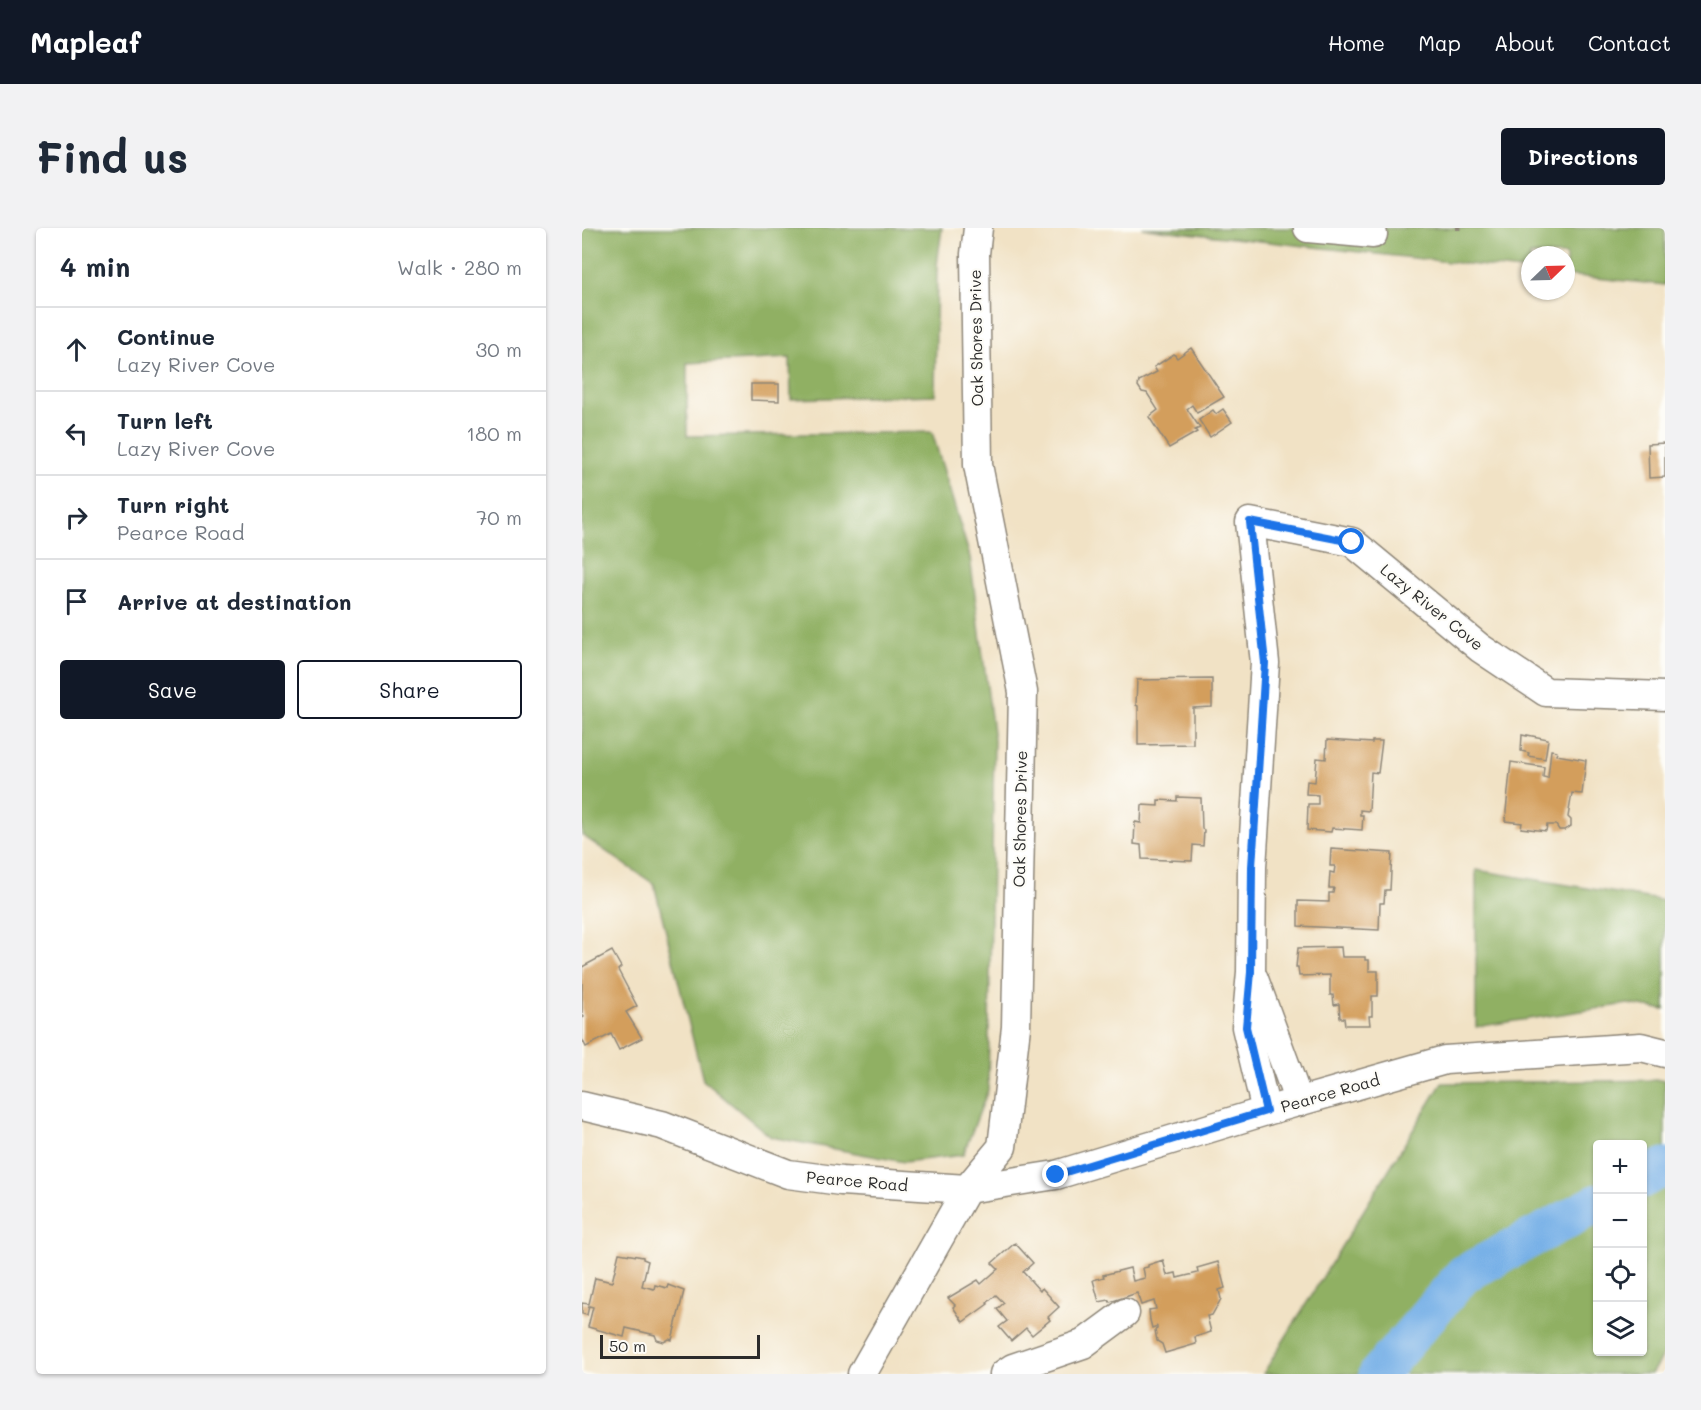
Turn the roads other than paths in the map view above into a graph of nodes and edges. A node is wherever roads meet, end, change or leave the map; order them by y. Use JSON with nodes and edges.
{"nodes":[{"id":1,"x":978,"y":228,"type":"edge"},
{"id":2,"x":1308,"y":228,"type":"edge"},
{"id":3,"x":1372,"y":234,"type":"dead end"},
{"id":4,"x":1665,"y":696,"type":"edge"},
{"id":5,"x":1251,"y":972,"type":"junction"},
{"id":6,"x":1665,"y":1053,"type":"edge"},
{"id":7,"x":1299,"y":1101,"type":"junction"},
{"id":8,"x":582,"y":1106,"type":"edge"},
{"id":9,"x":1266,"y":1111,"type":"junction"},
{"id":10,"x":967,"y":1189,"type":"junction"},
{"id":11,"x":1125,"y":1313,"type":"dead end"},
{"id":12,"x":862,"y":1374,"type":"edge"},
{"id":13,"x":1004,"y":1374,"type":"edge"}],
"edges":[{"from":1,"to":10,"type":"street","name":"Oak Shores Drive"},
{"from":2,"to":3,"type":"street"},
{"from":4,"to":5,"type":"street","name":"Lazy River Cove"},
{"from":5,"to":7,"type":"street","name":"Lazy River Cove"},
{"from":5,"to":9,"type":"street","name":"Lazy River Cove"},
{"from":6,"to":7,"type":"street","name":"Pearce Road"},
{"from":7,"to":9,"type":"street","name":"Pearce Road"},
{"from":8,"to":10,"type":"street","name":"Pearce Road"},
{"from":9,"to":10,"type":"street","name":"Pearce Road"},
{"from":10,"to":12,"type":"street","name":"Oak Shores Drive"},
{"from":11,"to":13,"type":"street"}]}
